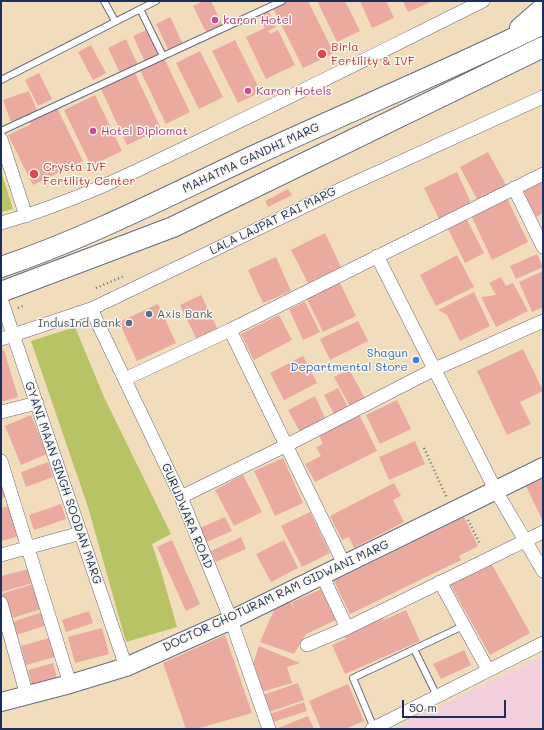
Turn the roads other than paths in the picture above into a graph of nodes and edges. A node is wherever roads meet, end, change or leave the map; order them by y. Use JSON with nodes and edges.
{"nodes":[{"id":1,"x":104,"y":1,"type":"edge"},
{"id":2,"x":156,"y":1,"type":"edge"},
{"id":3,"x":282,"y":1,"type":"edge"},
{"id":4,"x":483,"y":1,"type":"edge"},
{"id":5,"x":543,"y":8,"type":"edge"},
{"id":6,"x":140,"y":9,"type":"junction"},
{"id":7,"x":115,"y":22,"type":"junction"},
{"id":8,"x":543,"y":24,"type":"edge"},
{"id":9,"x":500,"y":45,"type":"junction"},
{"id":10,"x":543,"y":47,"type":"edge"},
{"id":11,"x":163,"y":56,"type":"junction"},
{"id":12,"x":543,"y":61,"type":"edge"},
{"id":13,"x":486,"y":75,"type":"junction"},
{"id":14,"x":1,"y":80,"type":"edge"},
{"id":15,"x":543,"y":96,"type":"edge"},
{"id":16,"x":1,"y":132,"type":"edge"},
{"id":17,"x":1,"y":138,"type":"edge"},
{"id":18,"x":543,"y":174,"type":"edge"},
{"id":19,"x":514,"y":188,"type":"junction"},
{"id":20,"x":26,"y":216,"type":"junction"},
{"id":21,"x":1,"y":223,"type":"edge"},
{"id":22,"x":543,"y":247,"type":"edge"},
{"id":23,"x":377,"y":256,"type":"junction"},
{"id":24,"x":1,"y":267,"type":"edge"},
{"id":25,"x":1,"y":292,"type":"edge"},
{"id":26,"x":1,"y":299,"type":"edge"},
{"id":27,"x":91,"y":309,"type":"junction"},
{"id":28,"x":543,"y":321,"type":"edge"},
{"id":29,"x":230,"y":330,"type":"junction"},
{"id":30,"x":7,"y":337,"type":"edge"},
{"id":31,"x":435,"y":369,"type":"junction"},
{"id":32,"x":125,"y":379,"type":"junction"},
{"id":33,"x":36,"y":404,"type":"junction"},
{"id":34,"x":1,"y":412,"type":"edge"},
{"id":35,"x":287,"y":445,"type":"junction"},
{"id":36,"x":1,"y":460,"type":"edge"},
{"id":37,"x":543,"y":467,"type":"edge"},
{"id":38,"x":496,"y":491,"type":"junction"},
{"id":39,"x":181,"y":497,"type":"junction"},
{"id":40,"x":543,"y":532,"type":"edge"},
{"id":41,"x":80,"y":533,"type":"junction"},
{"id":42,"x":524,"y":541,"type":"junction"},
{"id":43,"x":28,"y":548,"type":"junction"},
{"id":44,"x":1,"y":555,"type":"edge"},
{"id":45,"x":344,"y":564,"type":"junction"},
{"id":46,"x":543,"y":571,"type":"edge"},
{"id":47,"x":322,"y":575,"type":"junction"},
{"id":48,"x":440,"y":582,"type":"junction"},
{"id":49,"x":1,"y":603,"type":"edge"},
{"id":50,"x":231,"y":620,"type":"junction"},
{"id":51,"x":463,"y":626,"type":"junction"},
{"id":52,"x":347,"y":628,"type":"junction"},
{"id":53,"x":543,"y":643,"type":"edge"},
{"id":54,"x":307,"y":645,"type":"dead end"},
{"id":55,"x":414,"y":649,"type":"junction"},
{"id":56,"x":126,"y":667,"type":"junction"},
{"id":57,"x":488,"y":670,"type":"junction"},
{"id":58,"x":70,"y":684,"type":"junction"},
{"id":59,"x":27,"y":696,"type":"junction"},
{"id":60,"x":437,"y":696,"type":"junction"},
{"id":61,"x":1,"y":702,"type":"edge"},
{"id":62,"x":269,"y":729,"type":"edge"},
{"id":63,"x":373,"y":729,"type":"edge"}],
"edges":[{"from":1,"to":7,"type":"lane"},
{"from":2,"to":6,"type":"lane"},
{"from":3,"to":11,"type":"lane"},
{"from":4,"to":20,"type":"street"},
{"from":5,"to":9,"type":"main road"},
{"from":6,"to":7,"type":"lane"},
{"from":6,"to":11,"type":"lane"},
{"from":7,"to":14,"type":"lane"},
{"from":8,"to":9,"type":"main road"},
{"from":9,"to":24,"type":"main road","name":"MAHATMA GANDHI MARG"},
{"from":10,"to":13,"type":"main road"},
{"from":11,"to":16,"type":"lane"},
{"from":12,"to":13,"type":"main road"},
{"from":13,"to":25,"type":"main road"},
{"from":15,"to":27,"type":"street","name":"LALA LAJPAT RAI MARG"},
{"from":17,"to":20,"type":"street"},
{"from":18,"to":19,"type":"street"},
{"from":19,"to":22,"type":"street"},
{"from":19,"to":23,"type":"street"},
{"from":20,"to":21,"type":"street"},
{"from":23,"to":29,"type":"street"},
{"from":23,"to":31,"type":"street"},
{"from":26,"to":30,"type":"street","name":"GYANI MAAN SINGH SOODAN MARG"},
{"from":27,"to":30,"type":"street","name":"LALA LAJPAT RAI MARG"},
{"from":27,"to":32,"type":"street","name":"GURUDWARA ROAD"},
{"from":28,"to":31,"type":"street"},
{"from":29,"to":32,"type":"street"},
{"from":29,"to":35,"type":"street"},
{"from":30,"to":33,"type":"street","name":"GYANI MAAN SINGH SOODAN MARG"},
{"from":31,"to":35,"type":"street"},
{"from":31,"to":38,"type":"street"},
{"from":32,"to":39,"type":"street","name":"GURUDWARA ROAD"},
{"from":33,"to":34,"type":"street"},
{"from":33,"to":41,"type":"street","name":"GYANI MAAN SINGH SOODAN MARG"},
{"from":35,"to":39,"type":"street"},
{"from":35,"to":45,"type":"street"},
{"from":36,"to":43,"type":"street"},
{"from":37,"to":38,"type":"street","name":"DOCTOR CHOTURAM RAM GIDWANI MARG"},
{"from":38,"to":42,"type":"street"},
{"from":38,"to":45,"type":"street","name":"DOCTOR CHOTURAM RAM GIDWANI MARG"},
{"from":39,"to":50,"type":"street","name":"GURUDWARA ROAD"},
{"from":40,"to":42,"type":"street"},
{"from":41,"to":43,"type":"street"},
{"from":41,"to":56,"type":"street","name":"GYANI MAAN SINGH SOODAN MARG"},
{"from":42,"to":46,"type":"street"},
{"from":42,"to":48,"type":"street"},
{"from":43,"to":44,"type":"street"},
{"from":43,"to":58,"type":"street"},
{"from":45,"to":47,"type":"street","name":"DOCTOR CHOTURAM RAM GIDWANI MARG"},
{"from":47,"to":50,"type":"street","name":"DOCTOR CHOTURAM RAM GIDWANI MARG"},
{"from":47,"to":52,"type":"street"},
{"from":48,"to":51,"type":"street"},
{"from":48,"to":52,"type":"street"},
{"from":49,"to":59,"type":"street"},
{"from":50,"to":56,"type":"street","name":"DOCTOR CHOTURAM RAM GIDWANI MARG"},
{"from":50,"to":62,"type":"street","name":"GURUDWARA ROAD"},
{"from":51,"to":55,"type":"lane"},
{"from":51,"to":57,"type":"street"},
{"from":52,"to":54,"type":"street"},
{"from":53,"to":57,"type":"street"},
{"from":55,"to":60,"type":"lane"},
{"from":55,"to":63,"type":"lane"},
{"from":56,"to":58,"type":"street","name":"DOCTOR CHOTURAM RAM GIDWANI MARG"},
{"from":57,"to":60,"type":"street"},
{"from":58,"to":59,"type":"street","name":"DOCTOR CHOTURAM RAM GIDWANI MARG"},
{"from":59,"to":61,"type":"street","name":"DOCTOR CHOTURAM RAM GIDWANI MARG"},
{"from":60,"to":63,"type":"street"}]}
